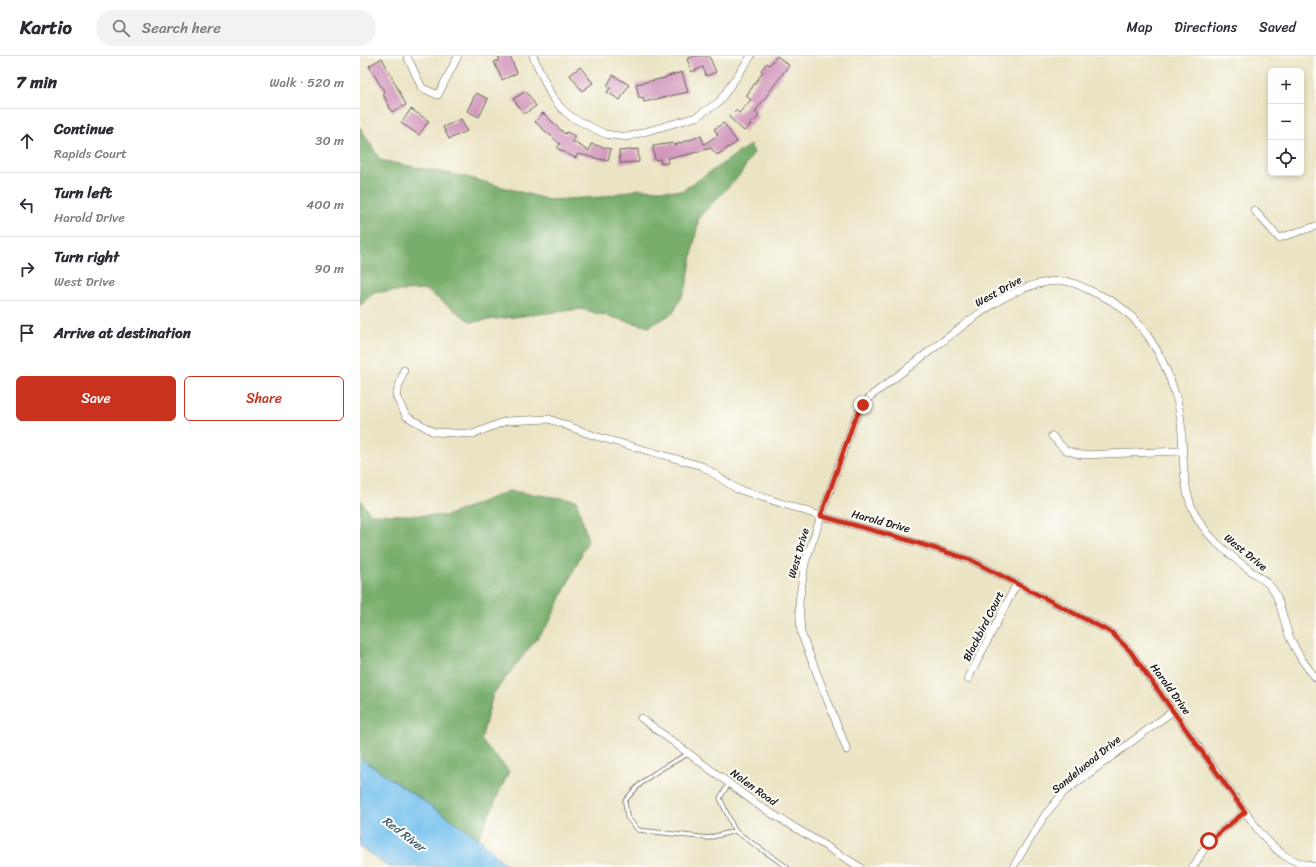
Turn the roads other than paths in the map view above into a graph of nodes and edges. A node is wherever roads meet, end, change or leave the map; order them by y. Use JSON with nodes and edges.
{"nodes":[{"id":1,"x":407,"y":56,"type":"edge"},
{"id":2,"x":458,"y":56,"type":"edge"},
{"id":3,"x":532,"y":56,"type":"edge"},
{"id":4,"x":751,"y":56,"type":"edge"},
{"id":5,"x":1254,"y":210,"type":"dead end"},
{"id":6,"x":1316,"y":226,"type":"edge"},
{"id":7,"x":404,"y":370,"type":"dead end"},
{"id":8,"x":1052,"y":436,"type":"dead end"},
{"id":9,"x":1182,"y":451,"type":"junction"},
{"id":10,"x":821,"y":516,"type":"junction"},
{"id":11,"x":1017,"y":583,"type":"junction"},
{"id":12,"x":968,"y":678,"type":"dead end"},
{"id":13,"x":1316,"y":678,"type":"edge"},
{"id":14,"x":1173,"y":711,"type":"junction"},
{"id":15,"x":641,"y":718,"type":"dead end"},
{"id":16,"x":847,"y":750,"type":"dead end"},
{"id":17,"x":689,"y":754,"type":"junction"},
{"id":18,"x":729,"y":783,"type":"junction"},
{"id":19,"x":1245,"y":812,"type":"junction"},
{"id":20,"x":735,"y":831,"type":"junction"},
{"id":21,"x":787,"y":867,"type":"edge"},
{"id":22,"x":860,"y":867,"type":"edge"},
{"id":23,"x":1013,"y":867,"type":"edge"},
{"id":24,"x":1193,"y":867,"type":"edge"},
{"id":25,"x":1316,"y":867,"type":"edge"}],
"edges":[{"from":1,"to":2,"type":"street"},
{"from":3,"to":4,"type":"street"},
{"from":5,"to":6,"type":"street"},
{"from":7,"to":10,"type":"street","name":"Harold Drive"},
{"from":8,"to":9,"type":"street"},
{"from":9,"to":10,"type":"street","name":"West Drive"},
{"from":9,"to":13,"type":"street","name":"West Drive"},
{"from":10,"to":11,"type":"street","name":"Harold Drive"},
{"from":10,"to":16,"type":"street","name":"West Drive"},
{"from":11,"to":12,"type":"street","name":"Blackbird Court"},
{"from":11,"to":14,"type":"street","name":"Harold Drive"},
{"from":14,"to":19,"type":"street","name":"Harold Drive"},
{"from":14,"to":23,"type":"street","name":"Sandelwood Drive"},
{"from":15,"to":17,"type":"street","name":"Nolen Road"},
{"from":17,"to":18,"type":"street","name":"Nolen Road"},
{"from":17,"to":20,"type":"lane"},
{"from":18,"to":20,"type":"lane"},
{"from":18,"to":22,"type":"street","name":"Nolen Road"},
{"from":19,"to":24,"type":"street"},
{"from":19,"to":25,"type":"street","name":"Harold Drive"},
{"from":20,"to":21,"type":"lane"}]}
